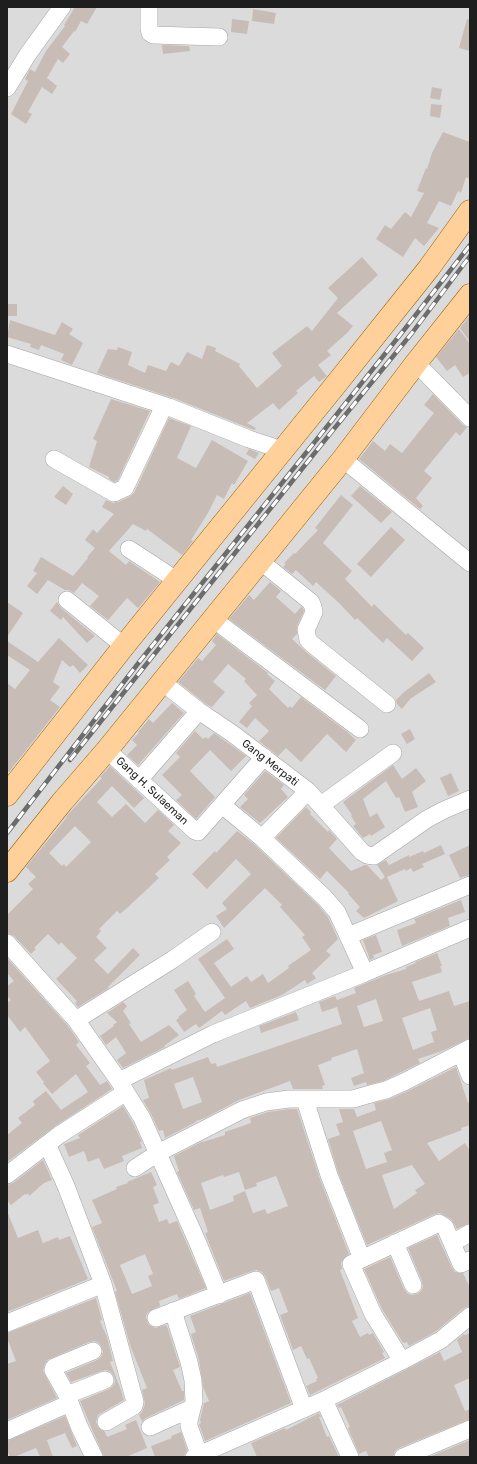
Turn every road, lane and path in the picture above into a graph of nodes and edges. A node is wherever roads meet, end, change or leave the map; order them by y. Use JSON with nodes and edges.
{"nodes":[{"id":1,"x":62,"y":7,"type":"edge"},
{"id":2,"x":149,"y":7,"type":"edge"},
{"id":3,"x":220,"y":37,"type":"dead end"},
{"id":4,"x":7,"y":88,"type":"edge"},
{"id":5,"x":470,"y":211,"type":"edge"},
{"id":6,"x":469,"y":299,"type":"edge"},
{"id":7,"x":7,"y":354,"type":"edge"},
{"id":8,"x":416,"y":363,"type":"junction"},
{"id":9,"x":164,"y":406,"type":"junction"},
{"id":10,"x":470,"y":418,"type":"edge"},
{"id":11,"x":282,"y":450,"type":"junction"},
{"id":12,"x":54,"y":459,"type":"dead end"},
{"id":13,"x":343,"y":459,"type":"junction"},
{"id":14,"x":129,"y":549,"type":"dead end"},
{"id":15,"x":260,"y":561,"type":"junction"},
{"id":16,"x":470,"y":563,"type":"edge"},
{"id":17,"x":178,"y":581,"type":"junction"},
{"id":18,"x":68,"y":600,"type":"dead end"},
{"id":19,"x":213,"y":619,"type":"junction"},
{"id":20,"x":124,"y":646,"type":"junction"},
{"id":21,"x":162,"y":682,"type":"junction"},
{"id":22,"x":387,"y":704,"type":"dead end"},
{"id":23,"x":199,"y":711,"type":"junction"},
{"id":24,"x":360,"y":729,"type":"dead end"},
{"id":25,"x":107,"y":750,"type":"junction"},
{"id":26,"x":393,"y":753,"type":"dead end"},
{"id":27,"x":264,"y":757,"type":"junction"},
{"id":28,"x":139,"y":780,"type":"junction"},
{"id":29,"x":308,"y":791,"type":"junction"},
{"id":30,"x":7,"y":795,"type":"edge"},
{"id":31,"x":470,"y":799,"type":"edge"},
{"id":32,"x":222,"y":804,"type":"junction"},
{"id":33,"x":321,"y":805,"type":"junction"},
{"id":34,"x":262,"y":838,"type":"junction"},
{"id":35,"x":7,"y":871,"type":"edge"},
{"id":36,"x":470,"y":885,"type":"edge"},
{"id":37,"x":470,"y":928,"type":"edge"},
{"id":38,"x":212,"y":932,"type":"dead end"},
{"id":39,"x":348,"y":936,"type":"junction"},
{"id":40,"x":7,"y":943,"type":"edge"},
{"id":41,"x":365,"y":973,"type":"junction"},
{"id":42,"x":76,"y":1020,"type":"junction"},
{"id":43,"x":466,"y":1051,"type":"edge"},
{"id":44,"x":470,"y":1076,"type":"edge"},
{"id":45,"x":122,"y":1087,"type":"junction"},
{"id":46,"x":305,"y":1100,"type":"junction"},
{"id":47,"x":47,"y":1144,"type":"junction"},
{"id":48,"x":158,"y":1153,"type":"junction"},
{"id":49,"x":135,"y":1168,"type":"dead end"},
{"id":50,"x":7,"y":1175,"type":"edge"},
{"id":51,"x":470,"y":1233,"type":"edge"},
{"id":52,"x":452,"y":1242,"type":"junction"},
{"id":53,"x":395,"y":1243,"type":"junction"},
{"id":54,"x":362,"y":1259,"type":"junction"},
{"id":55,"x":470,"y":1260,"type":"edge"},
{"id":56,"x":103,"y":1284,"type":"junction"},
{"id":57,"x":413,"y":1286,"type":"dead end"},
{"id":58,"x":219,"y":1295,"type":"junction"},
{"id":59,"x":173,"y":1312,"type":"junction"},
{"id":60,"x":470,"y":1316,"type":"edge"},
{"id":61,"x":156,"y":1318,"type":"dead end"},
{"id":62,"x":7,"y":1323,"type":"edge"},
{"id":63,"x":93,"y":1351,"type":"dead end"},
{"id":64,"x":402,"y":1361,"type":"junction"},
{"id":65,"x":105,"y":1380,"type":"dead end"},
{"id":66,"x":68,"y":1399,"type":"junction"},
{"id":67,"x":324,"y":1400,"type":"junction"},
{"id":68,"x":192,"y":1408,"type":"junction"},
{"id":69,"x":304,"y":1409,"type":"junction"},
{"id":70,"x":106,"y":1422,"type":"dead end"},
{"id":71,"x":150,"y":1427,"type":"dead end"},
{"id":72,"x":470,"y":1429,"type":"edge"},
{"id":73,"x":7,"y":1431,"type":"edge"},
{"id":74,"x":198,"y":1456,"type":"edge"},
{"id":75,"x":94,"y":1457,"type":"edge"},
{"id":76,"x":350,"y":1457,"type":"edge"},
{"id":77,"x":403,"y":1457,"type":"edge"}],
"edges":[{"from":1,"to":4,"type":"street"},
{"from":2,"to":3,"type":"street"},
{"from":5,"to":11,"type":"main road"},
{"from":6,"to":8,"type":"main road"},
{"from":7,"to":9,"type":"street"},
{"from":8,"to":10,"type":"street"},
{"from":8,"to":13,"type":"main road"},
{"from":9,"to":11,"type":"street"},
{"from":9,"to":12,"type":"street"},
{"from":11,"to":17,"type":"main road"},
{"from":13,"to":15,"type":"main road"},
{"from":13,"to":16,"type":"street"},
{"from":14,"to":17,"type":"street"},
{"from":15,"to":19,"type":"main road"},
{"from":15,"to":22,"type":"street"},
{"from":17,"to":20,"type":"main road"},
{"from":18,"to":20,"type":"street"},
{"from":19,"to":21,"type":"main road"},
{"from":19,"to":24,"type":"street"},
{"from":20,"to":30,"type":"main road"},
{"from":21,"to":23,"type":"street","name":"Gang Merpati"},
{"from":21,"to":25,"type":"main road"},
{"from":23,"to":27,"type":"street","name":"Gang Merpati"},
{"from":23,"to":28,"type":"street"},
{"from":25,"to":28,"type":"street","name":"Gang H. Sulaeman"},
{"from":25,"to":35,"type":"main road"},
{"from":26,"to":33,"type":"street"},
{"from":27,"to":29,"type":"street","name":"Gang Merpati"},
{"from":27,"to":32,"type":"street"},
{"from":28,"to":32,"type":"street","name":"Gang H. Sulaeman"},
{"from":29,"to":33,"type":"street","name":"Gang Merpati"},
{"from":29,"to":34,"type":"street"},
{"from":31,"to":33,"type":"street","name":"Gang Merpati"},
{"from":32,"to":34,"type":"street"},
{"from":34,"to":39,"type":"street"},
{"from":36,"to":39,"type":"street"},
{"from":37,"to":41,"type":"street"},
{"from":38,"to":42,"type":"street"},
{"from":39,"to":41,"type":"street"},
{"from":40,"to":42,"type":"street"},
{"from":41,"to":45,"type":"street"},
{"from":42,"to":45,"type":"street"},
{"from":43,"to":44,"type":"street"},
{"from":43,"to":46,"type":"street"},
{"from":45,"to":47,"type":"street"},
{"from":45,"to":48,"type":"street"},
{"from":46,"to":48,"type":"street"},
{"from":46,"to":54,"type":"street"},
{"from":47,"to":50,"type":"street"},
{"from":47,"to":56,"type":"street"},
{"from":48,"to":49,"type":"street"},
{"from":48,"to":58,"type":"street"},
{"from":51,"to":52,"type":"street"},
{"from":52,"to":53,"type":"street"},
{"from":52,"to":55,"type":"street"},
{"from":53,"to":54,"type":"street"},
{"from":53,"to":57,"type":"street"},
{"from":54,"to":64,"type":"street"},
{"from":56,"to":62,"type":"street"},
{"from":56,"to":70,"type":"street"},
{"from":58,"to":59,"type":"street"},
{"from":58,"to":69,"type":"street"},
{"from":59,"to":61,"type":"street"},
{"from":59,"to":68,"type":"street"},
{"from":60,"to":64,"type":"street"},
{"from":63,"to":66,"type":"street"},
{"from":64,"to":67,"type":"street"},
{"from":65,"to":66,"type":"street"},
{"from":66,"to":73,"type":"street"},
{"from":66,"to":75,"type":"street"},
{"from":67,"to":69,"type":"street"},
{"from":67,"to":76,"type":"street"},
{"from":68,"to":71,"type":"street"},
{"from":68,"to":74,"type":"street"},
{"from":69,"to":74,"type":"street"},
{"from":72,"to":77,"type":"street"}]}
